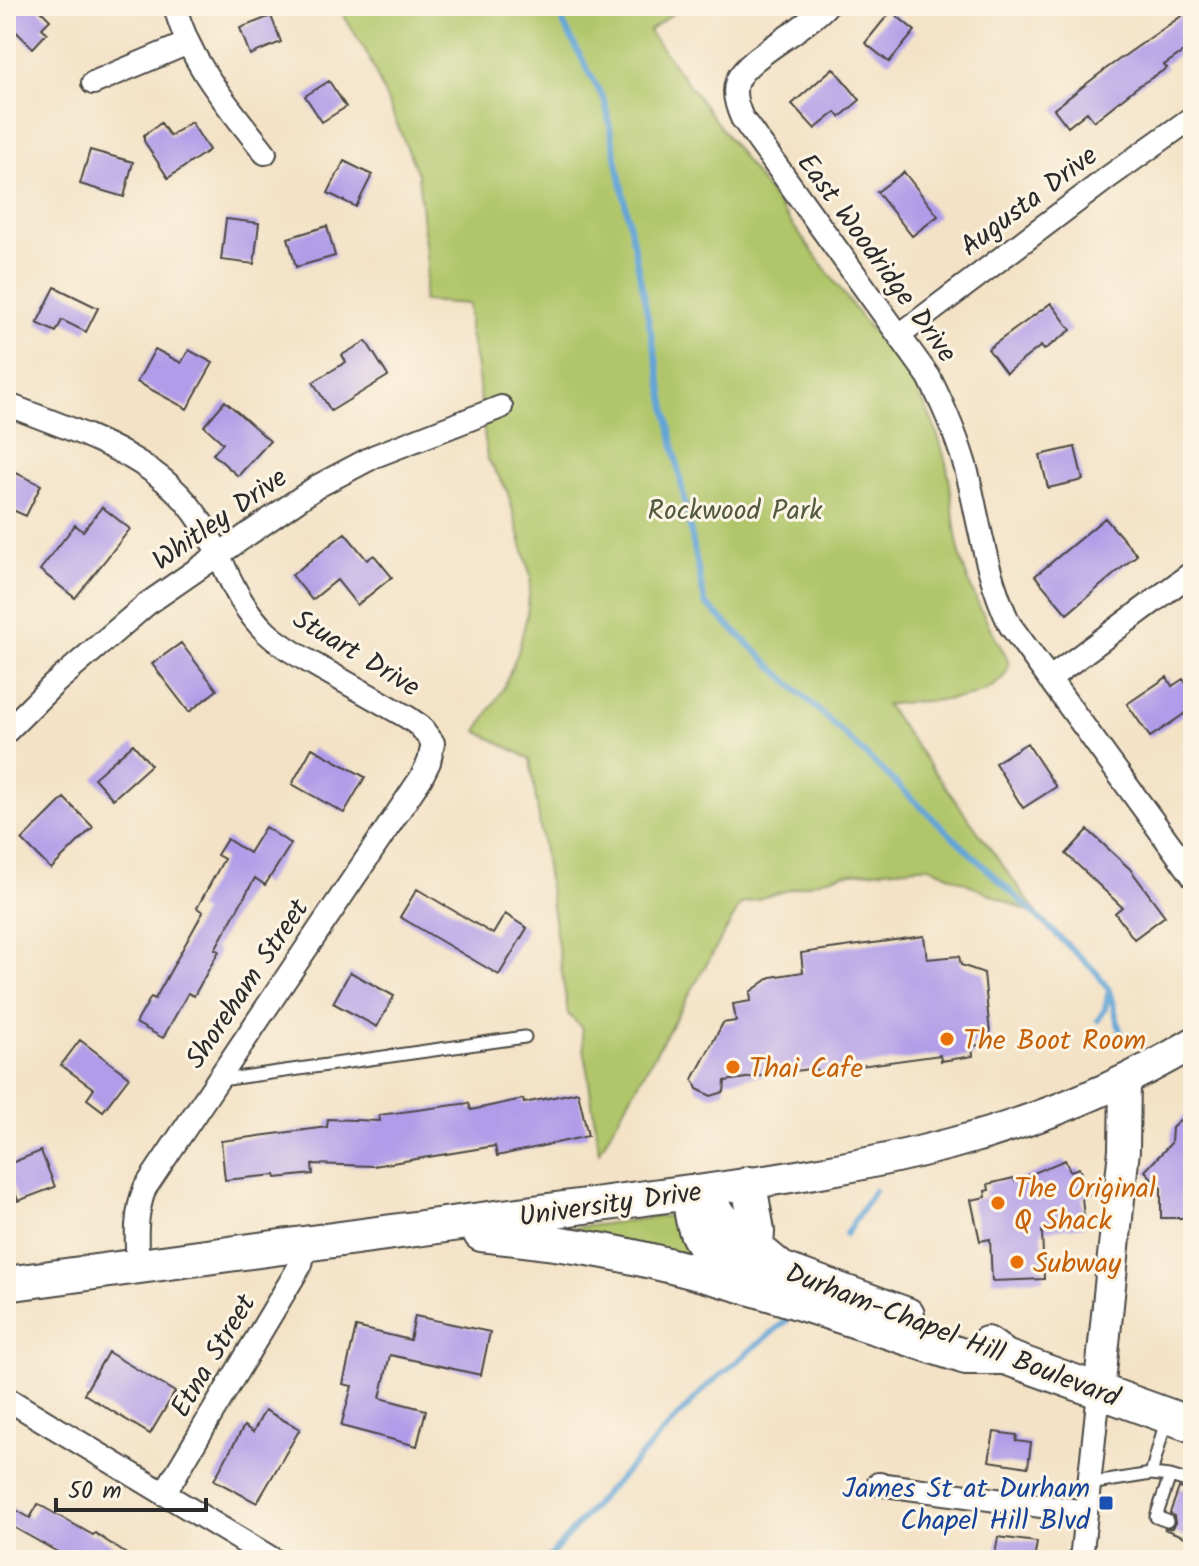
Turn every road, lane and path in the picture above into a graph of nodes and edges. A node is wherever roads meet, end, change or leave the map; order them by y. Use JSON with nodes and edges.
{"nodes":[{"id":1,"x":175,"y":6,"type":"edge"},
{"id":2,"x":826,"y":6,"type":"edge"},
{"id":3,"x":188,"y":43,"type":"junction"},
{"id":4,"x":93,"y":83,"type":"dead end"},
{"id":5,"x":1193,"y":117,"type":"edge"},
{"id":6,"x":265,"y":153,"type":"dead end"},
{"id":7,"x":901,"y":334,"type":"junction"},
{"id":8,"x":6,"y":404,"type":"edge"},
{"id":9,"x":501,"y":407,"type":"dead end"},
{"id":10,"x":217,"y":556,"type":"junction"},
{"id":11,"x":1193,"y":572,"type":"edge"},
{"id":12,"x":1049,"y":679,"type":"junction"},
{"id":13,"x":6,"y":732,"type":"edge"},
{"id":14,"x":433,"y":743,"type":"joint"},
{"id":15,"x":1193,"y":876,"type":"edge"},
{"id":16,"x":525,"y":1037,"type":"dead end"},
{"id":17,"x":1193,"y":1043,"type":"edge"},
{"id":18,"x":216,"y":1080,"type":"junction"},
{"id":19,"x":1125,"y":1080,"type":"junction"},
{"id":20,"x":749,"y":1184,"type":"junction"},
{"id":21,"x":690,"y":1192,"type":"junction"},
{"id":22,"x":425,"y":1228,"type":"junction"},
{"id":23,"x":306,"y":1243,"type":"junction"},
{"id":24,"x":756,"y":1248,"type":"junction"},
{"id":25,"x":138,"y":1266,"type":"junction"},
{"id":26,"x":6,"y":1284,"type":"edge"},
{"id":27,"x":760,"y":1292,"type":"junction"},
{"id":28,"x":1005,"y":1357,"type":"junction"},
{"id":29,"x":1099,"y":1392,"type":"junction"},
{"id":30,"x":6,"y":1398,"type":"edge"},
{"id":31,"x":1180,"y":1420,"type":"edge"},
{"id":32,"x":1151,"y":1474,"type":"junction"},
{"id":33,"x":1170,"y":1476,"type":"junction"},
{"id":34,"x":1193,"y":1483,"type":"edge"},
{"id":35,"x":878,"y":1484,"type":"dead end"},
{"id":36,"x":1089,"y":1484,"type":"junction"},
{"id":37,"x":164,"y":1494,"type":"junction"},
{"id":38,"x":1086,"y":1512,"type":"junction"},
{"id":39,"x":1167,"y":1521,"type":"dead end"},
{"id":40,"x":274,"y":1560,"type":"edge"},
{"id":41,"x":1081,"y":1560,"type":"edge"}],
"edges":[{"from":1,"to":3,"type":"street"},
{"from":2,"to":7,"type":"street","name":"East Woodridge Drive"},
{"from":3,"to":4,"type":"street"},
{"from":3,"to":6,"type":"street"},
{"from":5,"to":7,"type":"street","name":"Augusta Drive"},
{"from":7,"to":12,"type":"street","name":"East Woodridge Drive"},
{"from":8,"to":10,"type":"street","name":"Stuart Drive"},
{"from":9,"to":10,"type":"street","name":"Whitley Drive"},
{"from":10,"to":13,"type":"street","name":"Whitley Drive"},
{"from":10,"to":14,"type":"street","name":"Stuart Drive"},
{"from":11,"to":12,"type":"street"},
{"from":12,"to":15,"type":"street","name":"East Woodridge Drive"},
{"from":14,"to":18,"type":"street","name":"Shoreham Street"},
{"from":16,"to":18,"type":"lane"},
{"from":17,"to":19,"type":"street","name":"University Drive"},
{"from":18,"to":25,"type":"street","name":"Shoreham Street"},
{"from":19,"to":20,"type":"street","name":"University Drive"},
{"from":19,"to":29,"type":"street"},
{"from":20,"to":21,"type":"street","name":"University Drive"},
{"from":20,"to":24,"type":"main road"},
{"from":21,"to":22,"type":"main road","name":"University Drive"},
{"from":21,"to":24,"type":"main road","name":"Durham-Chapel Hill Boulevard"},
{"from":21,"to":27,"type":"main road"},
{"from":22,"to":23,"type":"main road","name":"University Drive"},
{"from":22,"to":27,"type":"main road"},
{"from":23,"to":25,"type":"main road","name":"University Drive"},
{"from":23,"to":37,"type":"street","name":"Etna Street"},
{"from":24,"to":28,"type":"main road","name":"Durham-Chapel Hill Boulevard"},
{"from":25,"to":26,"type":"main road","name":"University Drive"},
{"from":27,"to":28,"type":"main road"},
{"from":28,"to":29,"type":"main road","name":"Durham-Chapel Hill Boulevard"},
{"from":29,"to":31,"type":"main road","name":"Durham-Chapel Hill Boulevard"},
{"from":29,"to":36,"type":"street"},
{"from":30,"to":37,"type":"street"},
{"from":31,"to":32,"type":"lane"},
{"from":32,"to":33,"type":"lane"},
{"from":32,"to":36,"type":"lane"},
{"from":33,"to":34,"type":"lane"},
{"from":33,"to":39,"type":"lane"},
{"from":35,"to":38,"type":"street"},
{"from":36,"to":38,"type":"street"},
{"from":37,"to":40,"type":"street"},
{"from":38,"to":41,"type":"street"}]}
